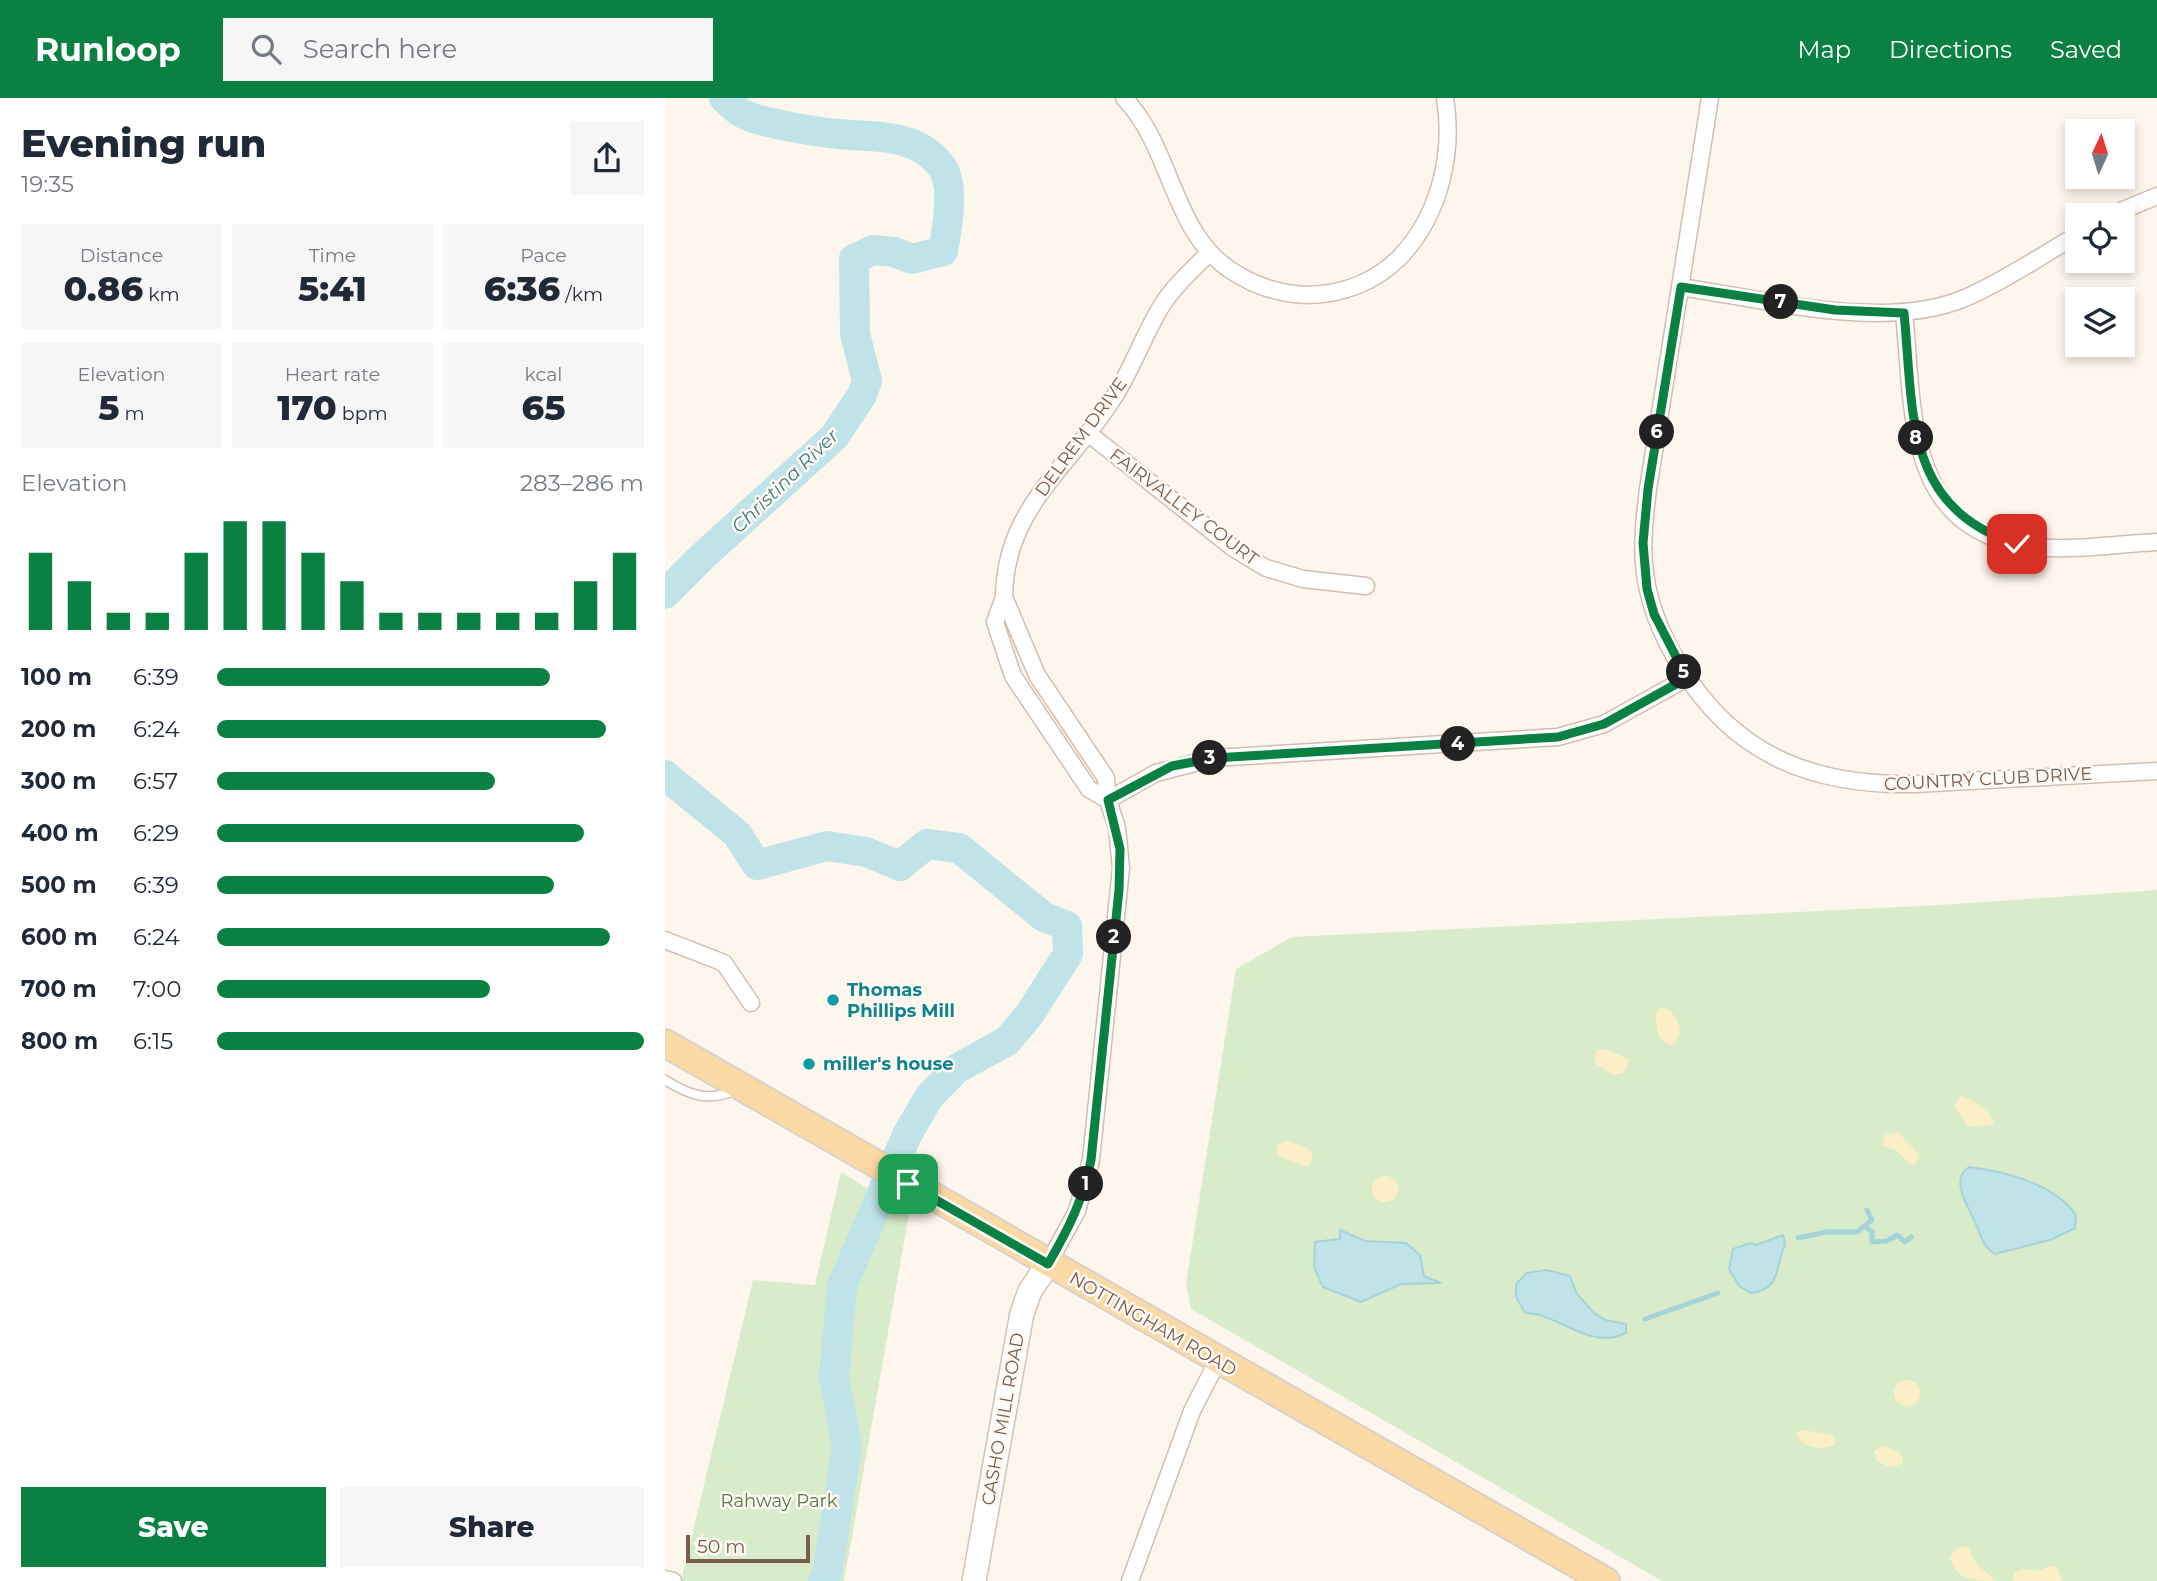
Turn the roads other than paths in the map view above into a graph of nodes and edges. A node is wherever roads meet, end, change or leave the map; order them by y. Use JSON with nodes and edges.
{"nodes":[{"id":1,"x":1124,"y":98,"type":"edge"},
{"id":2,"x":1445,"y":98,"type":"edge"},
{"id":3,"x":1710,"y":98,"type":"edge"},
{"id":4,"x":2157,"y":196,"type":"edge"},
{"id":5,"x":2135,"y":205,"type":"edge"},
{"id":6,"x":2065,"y":242,"type":"edge"},
{"id":7,"x":1208,"y":254,"type":"junction"},
{"id":8,"x":1681,"y":287,"type":"junction"},
{"id":9,"x":1904,"y":313,"type":"junction"},
{"id":10,"x":1088,"y":433,"type":"junction"},
{"id":11,"x":2157,"y":542,"type":"edge"},
{"id":12,"x":1366,"y":586,"type":"dead end"},
{"id":13,"x":1687,"y":678,"type":"junction"},
{"id":14,"x":2157,"y":771,"type":"edge"},
{"id":15,"x":1108,"y":800,"type":"junction"},
{"id":16,"x":665,"y":940,"type":"edge"},
{"id":17,"x":751,"y":1003,"type":"dead end"},
{"id":18,"x":665,"y":1043,"type":"edge"},
{"id":19,"x":665,"y":1080,"type":"edge"},
{"id":20,"x":743,"y":1088,"type":"junction"},
{"id":21,"x":1048,"y":1264,"type":"junction"},
{"id":22,"x":1218,"y":1360,"type":"junction"},
{"id":23,"x":665,"y":1579,"type":"edge"},
{"id":24,"x":673,"y":1581,"type":"edge"},
{"id":25,"x":974,"y":1581,"type":"edge"},
{"id":26,"x":1130,"y":1581,"type":"edge"},
{"id":27,"x":1606,"y":1581,"type":"edge"}],
"edges":[{"from":1,"to":7,"type":"street"},
{"from":2,"to":7,"type":"street"},
{"from":3,"to":8,"type":"street","name":"COUNTRY CLUB DRIVE"},
{"from":4,"to":5,"type":"street"},
{"from":6,"to":9,"type":"street"},
{"from":7,"to":10,"type":"street","name":"DELREM DRIVE"},
{"from":8,"to":9,"type":"street"},
{"from":8,"to":13,"type":"street","name":"COUNTRY CLUB DRIVE"},
{"from":9,"to":11,"type":"street"},
{"from":10,"to":12,"type":"street","name":"FAIRVALLEY COURT"},
{"from":10,"to":15,"type":"street","name":"DELREM DRIVE"},
{"from":13,"to":14,"type":"street","name":"COUNTRY CLUB DRIVE"},
{"from":13,"to":15,"type":"street"},
{"from":15,"to":21,"type":"street"},
{"from":16,"to":17,"type":"street"},
{"from":18,"to":20,"type":"main road","name":"NOTTINGHAM ROAD"},
{"from":19,"to":20,"type":"lane"},
{"from":20,"to":21,"type":"main road","name":"NOTTINGHAM ROAD"},
{"from":21,"to":22,"type":"main road","name":"NOTTINGHAM ROAD"},
{"from":21,"to":25,"type":"street","name":"CASHO MILL ROAD"},
{"from":22,"to":26,"type":"street"},
{"from":22,"to":27,"type":"main road","name":"NOTTINGHAM ROAD"},
{"from":23,"to":24,"type":"street"}]}
